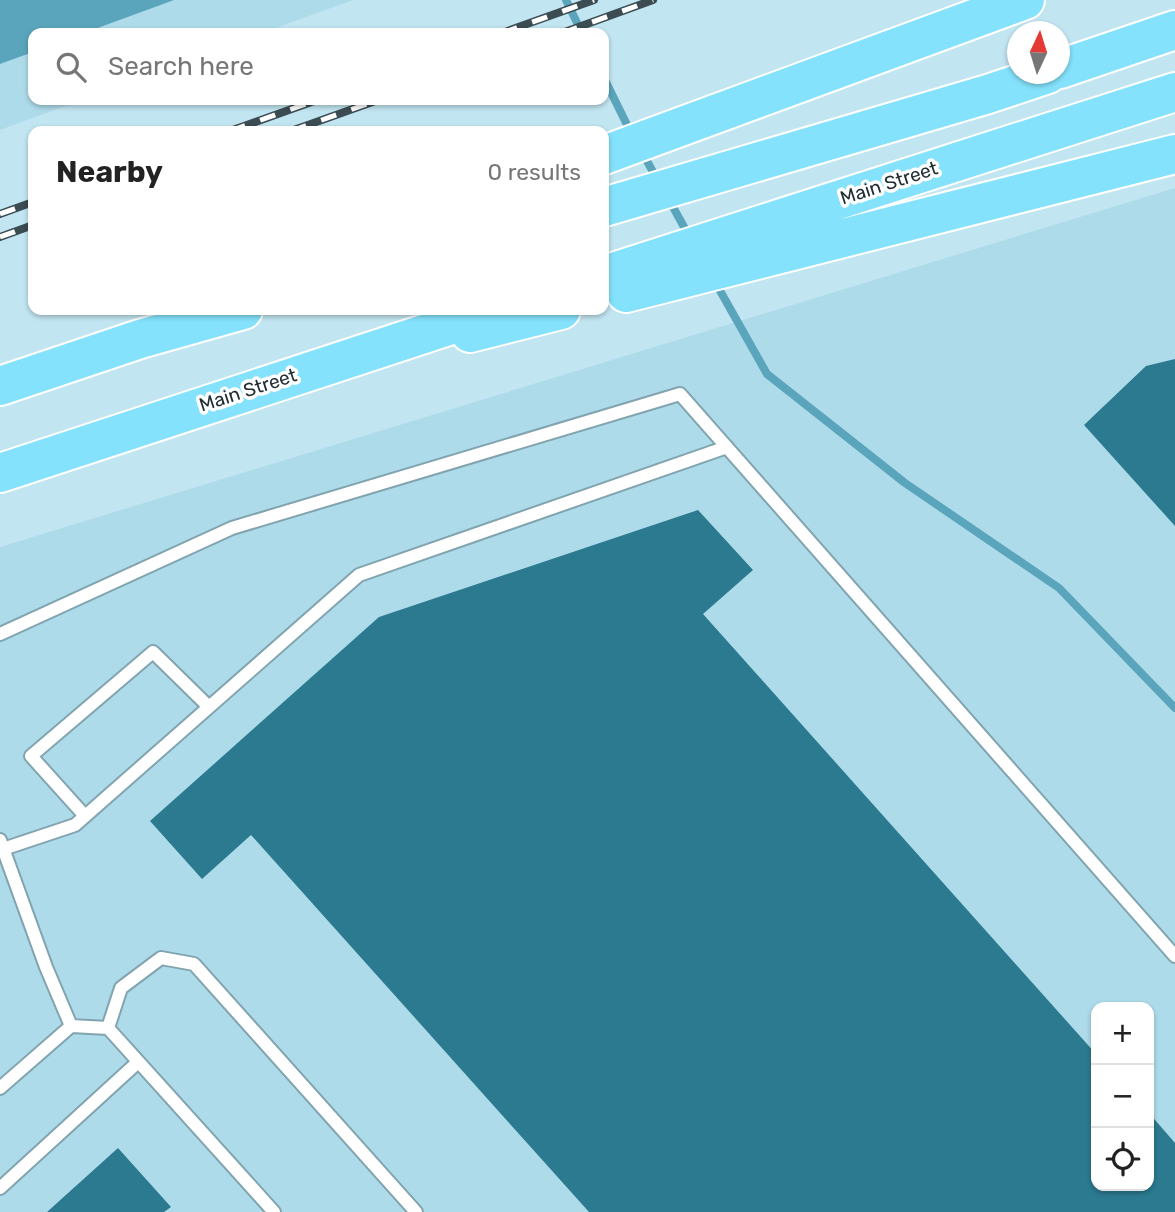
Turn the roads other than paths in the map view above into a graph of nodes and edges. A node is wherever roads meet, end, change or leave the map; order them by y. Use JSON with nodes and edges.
{"nodes":[{"id":1,"x":1025,"y":0,"type":"edge"},
{"id":2,"x":1175,"y":30,"type":"edge"},
{"id":3,"x":1070,"y":65,"type":"edge"},
{"id":4,"x":1018,"y":84,"type":"edge"},
{"id":5,"x":1175,"y":92,"type":"edge"},
{"id":6,"x":609,"y":153,"type":"edge"},
{"id":7,"x":1175,"y":155,"type":"edge"},
{"id":8,"x":616,"y":203,"type":"edge"},
{"id":9,"x":736,"y":250,"type":"junction"},
{"id":10,"x":672,"y":268,"type":"junction"},
{"id":11,"x":609,"y":274,"type":"edge"},
{"id":12,"x":609,"y":297,"type":"edge"},
{"id":13,"x":201,"y":315,"type":"edge"},
{"id":14,"x":225,"y":315,"type":"edge"},
{"id":15,"x":481,"y":315,"type":"edge"},
{"id":16,"x":541,"y":315,"type":"edge"},
{"id":17,"x":140,"y":339,"type":"junction"},
{"id":18,"x":0,"y":386,"type":"edge"},
{"id":19,"x":261,"y":386,"type":"junction"},
{"id":20,"x":727,"y":447,"type":"junction"},
{"id":21,"x":0,"y":474,"type":"edge"},
{"id":22,"x":0,"y":634,"type":"edge"},
{"id":23,"x":209,"y":707,"type":"junction"},
{"id":24,"x":85,"y":816,"type":"junction"},
{"id":25,"x":2,"y":844,"type":"edge"},
{"id":26,"x":1175,"y":956,"type":"edge"},
{"id":27,"x":71,"y":1026,"type":"junction"},
{"id":28,"x":107,"y":1028,"type":"junction"},
{"id":29,"x":138,"y":1062,"type":"junction"},
{"id":30,"x":0,"y":1088,"type":"edge"},
{"id":31,"x":0,"y":1188,"type":"edge"},
{"id":32,"x":274,"y":1212,"type":"edge"},
{"id":33,"x":416,"y":1212,"type":"edge"}],
"edges":[{"from":1,"to":6,"type":"highway"},
{"from":2,"to":3,"type":"highway"},
{"from":4,"to":8,"type":"highway"},
{"from":5,"to":9,"type":"highway","name":"Main Street"},
{"from":7,"to":9,"type":"highway"},
{"from":9,"to":10,"type":"highway"},
{"from":10,"to":11,"type":"highway"},
{"from":10,"to":12,"type":"highway"},
{"from":13,"to":17,"type":"highway"},
{"from":14,"to":17,"type":"highway"},
{"from":15,"to":19,"type":"highway","name":"Main Street"},
{"from":16,"to":19,"type":"highway"},
{"from":17,"to":18,"type":"highway"},
{"from":19,"to":21,"type":"highway","name":"Main Street"},
{"from":20,"to":22,"type":"lane"},
{"from":20,"to":23,"type":"lane"},
{"from":20,"to":26,"type":"lane"},
{"from":23,"to":24,"type":"lane"},
{"from":23,"to":24,"type":"lane"},
{"from":24,"to":25,"type":"lane"},
{"from":25,"to":27,"type":"lane"},
{"from":27,"to":28,"type":"lane"},
{"from":27,"to":30,"type":"lane"},
{"from":28,"to":29,"type":"lane"},
{"from":28,"to":33,"type":"lane"},
{"from":29,"to":31,"type":"lane"},
{"from":29,"to":32,"type":"lane"}]}
